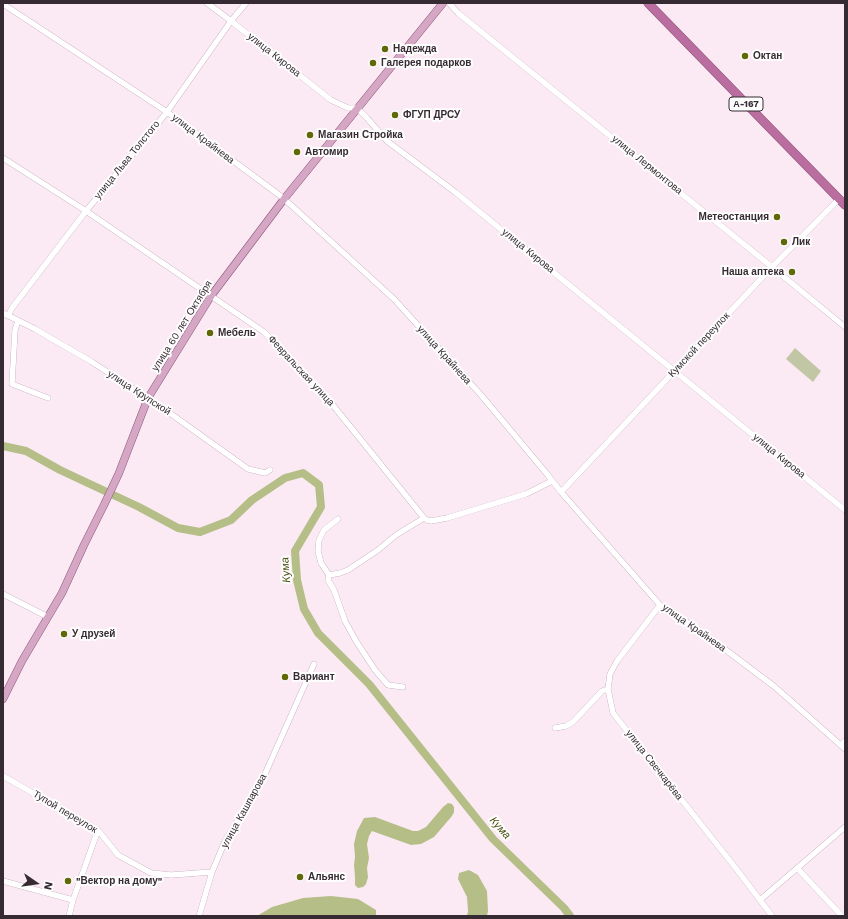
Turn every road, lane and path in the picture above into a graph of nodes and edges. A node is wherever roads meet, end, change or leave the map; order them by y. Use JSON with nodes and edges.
{"nodes":[{"id":1,"x":207,"y":3,"type":"edge"},
{"id":2,"x":246,"y":3,"type":"edge"},
{"id":3,"x":443,"y":3,"type":"edge"},
{"id":4,"x":449,"y":3,"type":"edge"},
{"id":5,"x":648,"y":3,"type":"edge"},
{"id":6,"x":3,"y":4,"type":"edge"},
{"id":7,"x":231,"y":21,"type":"junction"},
{"id":8,"x":357,"y":108,"type":"junction"},
{"id":9,"x":167,"y":112,"type":"junction"},
{"id":10,"x":3,"y":158,"type":"edge"},
{"id":11,"x":284,"y":199,"type":"junction"},
{"id":12,"x":839,"y":199,"type":"junction"},
{"id":13,"x":845,"y":205,"type":"edge"},
{"id":14,"x":86,"y":211,"type":"junction"},
{"id":15,"x":772,"y":267,"type":"junction"},
{"id":16,"x":211,"y":296,"type":"junction"},
{"id":17,"x":6,"y":315,"type":"edge"},
{"id":18,"x":18,"y":321,"type":"junction"},
{"id":19,"x":845,"y":327,"type":"edge"},
{"id":20,"x":674,"y":371,"type":"junction"},
{"id":21,"x":48,"y":398,"type":"dead end"},
{"id":22,"x":148,"y":398,"type":"junction"},
{"id":23,"x":270,"y":470,"type":"dead end"},
{"id":24,"x":552,"y":481,"type":"junction"},
{"id":25,"x":561,"y":492,"type":"junction"},
{"id":26,"x":845,"y":510,"type":"edge"},
{"id":27,"x":424,"y":518,"type":"junction"},
{"id":28,"x":338,"y":519,"type":"dead end"},
{"id":29,"x":329,"y":575,"type":"junction"},
{"id":30,"x":3,"y":594,"type":"edge"},
{"id":31,"x":660,"y":605,"type":"junction"},
{"id":32,"x":48,"y":617,"type":"junction"},
{"id":33,"x":314,"y":664,"type":"dead end"},
{"id":34,"x":403,"y":687,"type":"dead end"},
{"id":35,"x":608,"y":690,"type":"junction"},
{"id":36,"x":3,"y":699,"type":"edge"},
{"id":37,"x":555,"y":728,"type":"dead end"},
{"id":38,"x":844,"y":745,"type":"edge"},
{"id":39,"x":3,"y":776,"type":"edge"},
{"id":40,"x":845,"y":827,"type":"edge"},
{"id":41,"x":98,"y":830,"type":"junction"},
{"id":42,"x":797,"y":868,"type":"junction"},
{"id":43,"x":212,"y":872,"type":"junction"},
{"id":44,"x":3,"y":881,"type":"edge"},
{"id":45,"x":73,"y":900,"type":"junction"},
{"id":46,"x":760,"y":900,"type":"junction"},
{"id":47,"x":843,"y":914,"type":"edge"},
{"id":48,"x":70,"y":916,"type":"edge"},
{"id":49,"x":199,"y":916,"type":"edge"},
{"id":50,"x":772,"y":916,"type":"edge"}],
"edges":[{"from":1,"to":7,"type":"street","name":"улица Кирова"},
{"from":2,"to":7,"type":"street","name":"улица Льва Толстого"},
{"from":3,"to":8,"type":"main road","name":"улица 60 лет Октября"},
{"from":4,"to":15,"type":"street","name":"улица Лермонтова"},
{"from":5,"to":12,"type":"highway","number":"А-167"},
{"from":6,"to":9,"type":"street","name":"улица Крайнева"},
{"from":7,"to":8,"type":"street","name":"улица Кирова"},
{"from":7,"to":9,"type":"street","name":"улица Льва Толстого"},
{"from":8,"to":11,"type":"main road","name":"улица 60 лет Октября"},
{"from":8,"to":20,"type":"street","name":"улица Кирова"},
{"from":9,"to":11,"type":"street","name":"улица Крайнева"},
{"from":9,"to":14,"type":"street","name":"улица Льва Толстого"},
{"from":10,"to":14,"type":"street","name":"Февральская улица"},
{"from":11,"to":16,"type":"main road","name":"улица 60 лет Октября"},
{"from":11,"to":24,"type":"street","name":"улица Крайнева"},
{"from":12,"to":13,"type":"highway","number":"А-167"},
{"from":12,"to":15,"type":"street","name":"Кумской переулок"},
{"from":14,"to":16,"type":"street","name":"Февральская улица"},
{"from":14,"to":17,"type":"street","name":"улица Льва Толстого"},
{"from":15,"to":19,"type":"street","name":"улица Лермонтова"},
{"from":15,"to":20,"type":"street","name":"Кумской переулок"},
{"from":16,"to":22,"type":"main road","name":"улица 60 лет Октября"},
{"from":16,"to":27,"type":"street","name":"Февральская улица"},
{"from":17,"to":18,"type":"street","name":"улица Крупской"},
{"from":18,"to":21,"type":"street"},
{"from":18,"to":22,"type":"street","name":"улица Крупской"},
{"from":20,"to":25,"type":"street","name":"Кумской переулок"},
{"from":20,"to":26,"type":"street","name":"улица Кирова"},
{"from":22,"to":23,"type":"street","name":"улица Крупской"},
{"from":22,"to":32,"type":"main road","name":"улица 60 лет Октября"},
{"from":24,"to":25,"type":"street","name":"улица Крайнева"},
{"from":24,"to":27,"type":"street","name":"Февральская улица"},
{"from":25,"to":31,"type":"street","name":"улица Крайнева"},
{"from":27,"to":29,"type":"street"},
{"from":28,"to":29,"type":"street"},
{"from":29,"to":34,"type":"street"},
{"from":30,"to":32,"type":"street"},
{"from":31,"to":35,"type":"street","name":"улица Свечкарёва"},
{"from":31,"to":38,"type":"street","name":"улица Крайнева"},
{"from":32,"to":36,"type":"main road","name":"улица 60 лет Октября"},
{"from":33,"to":43,"type":"street","name":"улица Кашпарова"},
{"from":35,"to":37,"type":"street"},
{"from":35,"to":46,"type":"street","name":"улица Свечкарёва"},
{"from":39,"to":41,"type":"street","name":"Тупой переулок"},
{"from":40,"to":42,"type":"street"},
{"from":41,"to":43,"type":"street","name":"Тупой переулок"},
{"from":41,"to":45,"type":"street"},
{"from":42,"to":46,"type":"street"},
{"from":42,"to":47,"type":"street"},
{"from":43,"to":49,"type":"street","name":"улица Кашпарова"},
{"from":44,"to":45,"type":"street"},
{"from":45,"to":48,"type":"street"},
{"from":46,"to":50,"type":"street","name":"улица Свечкарёва"}]}
